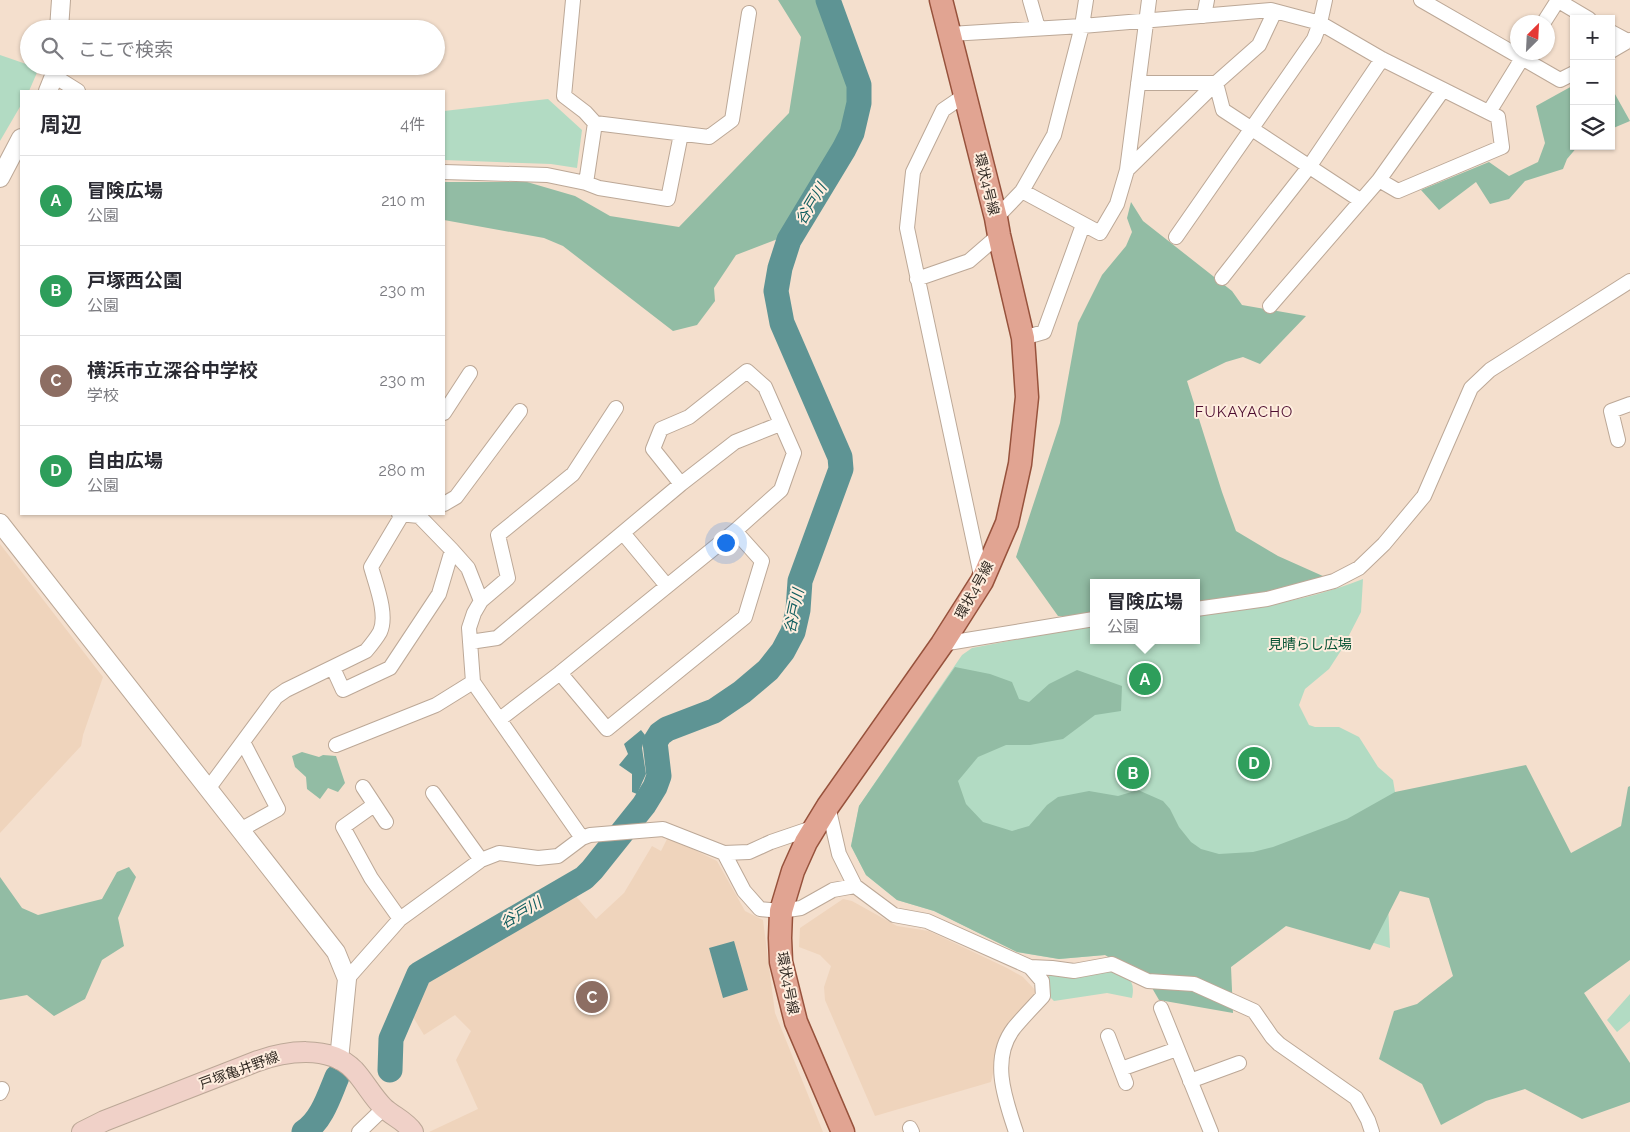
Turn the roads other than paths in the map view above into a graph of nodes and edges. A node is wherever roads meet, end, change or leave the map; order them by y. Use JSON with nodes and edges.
{"nodes":[{"id":1,"x":61,"y":0,"type":"edge"},
{"id":2,"x":573,"y":0,"type":"edge"},
{"id":3,"x":941,"y":0,"type":"edge"},
{"id":4,"x":1030,"y":0,"type":"edge"},
{"id":5,"x":1086,"y":0,"type":"edge"},
{"id":6,"x":1149,"y":0,"type":"edge"},
{"id":7,"x":1206,"y":0,"type":"edge"},
{"id":8,"x":1325,"y":0,"type":"edge"},
{"id":9,"x":1421,"y":0,"type":"edge"},
{"id":10,"x":1558,"y":0,"type":"edge"},
{"id":11,"x":1273,"y":7,"type":"edge"},
{"id":12,"x":749,"y":13,"type":"dead end"},
{"id":13,"x":1548,"y":15,"type":"edge"},
{"id":14,"x":1582,"y":15,"type":"edge"},
{"id":15,"x":1204,"y":16,"type":"junction"},
{"id":16,"x":60,"y":20,"type":"edge"},
{"id":17,"x":1146,"y":21,"type":"junction"},
{"id":18,"x":1320,"y":23,"type":"junction"},
{"id":19,"x":1082,"y":26,"type":"junction"},
{"id":20,"x":1038,"y":28,"type":"junction"},
{"id":21,"x":950,"y":34,"type":"junction"},
{"id":22,"x":1615,"y":34,"type":"edge"},
{"id":23,"x":1629,"y":40,"type":"edge"},
{"id":24,"x":1510,"y":48,"type":"edge"},
{"id":25,"x":1615,"y":49,"type":"edge"},
{"id":26,"x":1382,"y":59,"type":"junction"},
{"id":27,"x":1521,"y":60,"type":"edge"},
{"id":28,"x":1531,"y":60,"type":"edge"},
{"id":29,"x":1570,"y":75,"type":"edge"},
{"id":30,"x":53,"y":78,"type":"edge"},
{"id":31,"x":1138,"y":83,"type":"junction"},
{"id":32,"x":1216,"y":83,"type":"junction"},
{"id":33,"x":76,"y":90,"type":"edge"},
{"id":34,"x":1443,"y":90,"type":"junction"},
{"id":35,"x":965,"y":95,"type":"junction"},
{"id":36,"x":1489,"y":112,"type":"junction"},
{"id":37,"x":595,"y":123,"type":"junction"},
{"id":38,"x":1252,"y":130,"type":"junction"},
{"id":39,"x":681,"y":134,"type":"junction"},
{"id":40,"x":20,"y":140,"type":"edge"},
{"id":41,"x":1309,"y":167,"type":"junction"},
{"id":42,"x":1127,"y":170,"type":"junction"},
{"id":43,"x":445,"y":172,"type":"edge"},
{"id":44,"x":0,"y":178,"type":"edge"},
{"id":45,"x":1379,"y":180,"type":"junction"},
{"id":46,"x":586,"y":183,"type":"junction"},
{"id":47,"x":1022,"y":191,"type":"junction"},
{"id":48,"x":1360,"y":200,"type":"junction"},
{"id":49,"x":1084,"y":225,"type":"junction"},
{"id":50,"x":997,"y":227,"type":"junction"},
{"id":51,"x":1176,"y":236,"type":"dead end"},
{"id":52,"x":1222,"y":278,"type":"dead end"},
{"id":53,"x":917,"y":280,"type":"junction"},
{"id":54,"x":1630,"y":281,"type":"edge"},
{"id":55,"x":1270,"y":306,"type":"dead end"},
{"id":56,"x":1023,"y":338,"type":"junction"},
{"id":57,"x":470,"y":373,"type":"dead end"},
{"id":58,"x":1630,"y":404,"type":"edge"},
{"id":59,"x":616,"y":408,"type":"dead end"},
{"id":60,"x":445,"y":411,"type":"edge"},
{"id":61,"x":520,"y":411,"type":"dead end"},
{"id":62,"x":780,"y":424,"type":"junction"},
{"id":63,"x":1618,"y":440,"type":"dead end"},
{"id":64,"x":681,"y":484,"type":"junction"},
{"id":65,"x":445,"y":503,"type":"edge"},
{"id":66,"x":400,"y":515,"type":"edge"},
{"id":67,"x":421,"y":515,"type":"edge"},
{"id":68,"x":0,"y":523,"type":"edge"},
{"id":69,"x":735,"y":532,"type":"junction"},
{"id":70,"x":623,"y":533,"type":"junction"},
{"id":71,"x":452,"y":550,"type":"junction"},
{"id":72,"x":982,"y":581,"type":"junction"},
{"id":73,"x":667,"y":586,"type":"junction"},
{"id":74,"x":482,"y":601,"type":"junction"},
{"id":75,"x":1200,"y":608,"type":"edge"},
{"id":76,"x":1090,"y":620,"type":"edge"},
{"id":77,"x":470,"y":642,"type":"junction"},
{"id":78,"x":942,"y":644,"type":"junction"},
{"id":79,"x":333,"y":668,"type":"junction"},
{"id":80,"x":560,"y":673,"type":"junction"},
{"id":81,"x":473,"y":682,"type":"junction"},
{"id":82,"x":500,"y":719,"type":"junction"},
{"id":83,"x":243,"y":742,"type":"junction"},
{"id":84,"x":336,"y":745,"type":"dead end"},
{"id":85,"x":363,"y":786,"type":"dead end"},
{"id":86,"x":208,"y":790,"type":"junction"},
{"id":87,"x":433,"y":793,"type":"dead end"},
{"id":88,"x":374,"y":804,"type":"junction"},
{"id":89,"x":828,"y":806,"type":"junction"},
{"id":90,"x":386,"y":822,"type":"dead end"},
{"id":91,"x":815,"y":827,"type":"junction"},
{"id":92,"x":240,"y":830,"type":"junction"},
{"id":93,"x":582,"y":838,"type":"junction"},
{"id":94,"x":724,"y":853,"type":"junction"},
{"id":95,"x":481,"y":860,"type":"junction"},
{"id":96,"x":855,"y":886,"type":"junction"},
{"id":97,"x":781,"y":911,"type":"junction"},
{"id":98,"x":400,"y":919,"type":"junction"},
{"id":99,"x":1030,"y":967,"type":"junction"},
{"id":100,"x":347,"y":979,"type":"junction"},
{"id":101,"x":1161,"y":1008,"type":"dead end"},
{"id":102,"x":1108,"y":1036,"type":"dead end"},
{"id":103,"x":1177,"y":1049,"type":"junction"},
{"id":104,"x":340,"y":1060,"type":"junction"},
{"id":105,"x":1239,"y":1063,"type":"dead end"},
{"id":106,"x":1121,"y":1069,"type":"junction"},
{"id":107,"x":1190,"y":1081,"type":"junction"},
{"id":108,"x":1126,"y":1082,"type":"dead end"},
{"id":109,"x":384,"y":1108,"type":"junction"},
{"id":110,"x":82,"y":1132,"type":"edge"},
{"id":111,"x":359,"y":1132,"type":"edge"},
{"id":112,"x":393,"y":1132,"type":"edge"},
{"id":113,"x":413,"y":1132,"type":"edge"},
{"id":114,"x":843,"y":1132,"type":"edge"},
{"id":115,"x":1016,"y":1132,"type":"edge"},
{"id":116,"x":1211,"y":1132,"type":"edge"},
{"id":117,"x":1372,"y":1132,"type":"edge"}],
"edges":[{"from":1,"to":16,"type":"street"},
{"from":2,"to":37,"type":"street"},
{"from":3,"to":21,"type":"main road","name":"環状4号線"},
{"from":4,"to":20,"type":"street"},
{"from":5,"to":19,"type":"street"},
{"from":6,"to":17,"type":"street"},
{"from":7,"to":15,"type":"street"},
{"from":8,"to":18,"type":"street"},
{"from":9,"to":24,"type":"street"},
{"from":10,"to":13,"type":"street"},
{"from":10,"to":14,"type":"street"},
{"from":11,"to":15,"type":"street"},
{"from":11,"to":18,"type":"street"},
{"from":11,"to":32,"type":"street"},
{"from":12,"to":39,"type":"street"},
{"from":15,"to":17,"type":"street"},
{"from":17,"to":19,"type":"street"},
{"from":17,"to":31,"type":"street"},
{"from":18,"to":26,"type":"street"},
{"from":18,"to":38,"type":"street"},
{"from":19,"to":20,"type":"street"},
{"from":19,"to":47,"type":"street"},
{"from":20,"to":21,"type":"street"},
{"from":21,"to":35,"type":"main road","name":"環状4号線"},
{"from":22,"to":23,"type":"street"},
{"from":23,"to":25,"type":"street"},
{"from":26,"to":34,"type":"street"},
{"from":26,"to":41,"type":"street"},
{"from":27,"to":36,"type":"street"},
{"from":28,"to":29,"type":"street"},
{"from":30,"to":33,"type":"street"},
{"from":31,"to":32,"type":"street"},
{"from":31,"to":42,"type":"street"},
{"from":32,"to":38,"type":"street"},
{"from":32,"to":42,"type":"street"},
{"from":34,"to":36,"type":"street"},
{"from":34,"to":45,"type":"street"},
{"from":35,"to":50,"type":"main road","name":"環状4号線"},
{"from":35,"to":53,"type":"street"},
{"from":36,"to":45,"type":"street"},
{"from":37,"to":39,"type":"street"},
{"from":37,"to":46,"type":"street"},
{"from":38,"to":41,"type":"street"},
{"from":38,"to":51,"type":"street"},
{"from":39,"to":46,"type":"street"},
{"from":40,"to":44,"type":"street"},
{"from":41,"to":48,"type":"street"},
{"from":41,"to":52,"type":"street"},
{"from":42,"to":49,"type":"street"},
{"from":43,"to":46,"type":"street"},
{"from":45,"to":48,"type":"street"},
{"from":47,"to":49,"type":"street"},
{"from":47,"to":50,"type":"street"},
{"from":48,"to":55,"type":"street"},
{"from":49,"to":56,"type":"street"},
{"from":50,"to":53,"type":"street"},
{"from":50,"to":56,"type":"main road","name":"環状4号線"},
{"from":53,"to":72,"type":"street"},
{"from":54,"to":75,"type":"street"},
{"from":56,"to":72,"type":"main road","name":"環状4号線"},
{"from":57,"to":60,"type":"street"},
{"from":58,"to":63,"type":"street"},
{"from":59,"to":74,"type":"street"},
{"from":61,"to":65,"type":"street"},
{"from":62,"to":64,"type":"street"},
{"from":62,"to":64,"type":"street"},
{"from":62,"to":69,"type":"street"},
{"from":64,"to":70,"type":"street"},
{"from":66,"to":79,"type":"street"},
{"from":67,"to":71,"type":"street"},
{"from":68,"to":86,"type":"street"},
{"from":69,"to":73,"type":"street"},
{"from":69,"to":80,"type":"street"},
{"from":70,"to":73,"type":"street"},
{"from":70,"to":77,"type":"street"},
{"from":71,"to":74,"type":"street"},
{"from":71,"to":79,"type":"street"},
{"from":72,"to":78,"type":"main road","name":"環状4号線"},
{"from":73,"to":80,"type":"street"},
{"from":74,"to":77,"type":"street"},
{"from":76,"to":78,"type":"street"},
{"from":77,"to":81,"type":"street"},
{"from":78,"to":89,"type":"main road","name":"環状4号線"},
{"from":79,"to":83,"type":"street"},
{"from":80,"to":82,"type":"street"},
{"from":81,"to":82,"type":"street"},
{"from":81,"to":84,"type":"street"},
{"from":82,"to":93,"type":"street"},
{"from":83,"to":86,"type":"street"},
{"from":83,"to":92,"type":"street"},
{"from":85,"to":88,"type":"street"},
{"from":86,"to":92,"type":"street"},
{"from":87,"to":95,"type":"street"},
{"from":88,"to":90,"type":"street"},
{"from":88,"to":98,"type":"street"},
{"from":89,"to":91,"type":"main road","name":"環状4号線"},
{"from":89,"to":96,"type":"street"},
{"from":91,"to":94,"type":"street"},
{"from":91,"to":97,"type":"main road","name":"環状4号線"},
{"from":92,"to":100,"type":"street"},
{"from":93,"to":94,"type":"street"},
{"from":93,"to":95,"type":"street"},
{"from":94,"to":97,"type":"street"},
{"from":95,"to":98,"type":"street"},
{"from":96,"to":97,"type":"street"},
{"from":96,"to":99,"type":"street"},
{"from":97,"to":114,"type":"main road","name":"環状4号線"},
{"from":98,"to":100,"type":"street"},
{"from":99,"to":115,"type":"street"},
{"from":99,"to":117,"type":"street"},
{"from":100,"to":104,"type":"street"},
{"from":101,"to":103,"type":"street"},
{"from":102,"to":106,"type":"street"},
{"from":103,"to":106,"type":"street"},
{"from":103,"to":107,"type":"street"},
{"from":104,"to":109,"type":"main road","name":"戸塚亀井野線"},
{"from":104,"to":110,"type":"main road","name":"戸塚亀井野線"},
{"from":105,"to":107,"type":"street"},
{"from":106,"to":108,"type":"street"},
{"from":107,"to":116,"type":"street"},
{"from":109,"to":111,"type":"street"},
{"from":109,"to":112,"type":"main road","name":"戸塚亀井野線"},
{"from":109,"to":113,"type":"main road","name":"戸塚亀井野線"}]}
